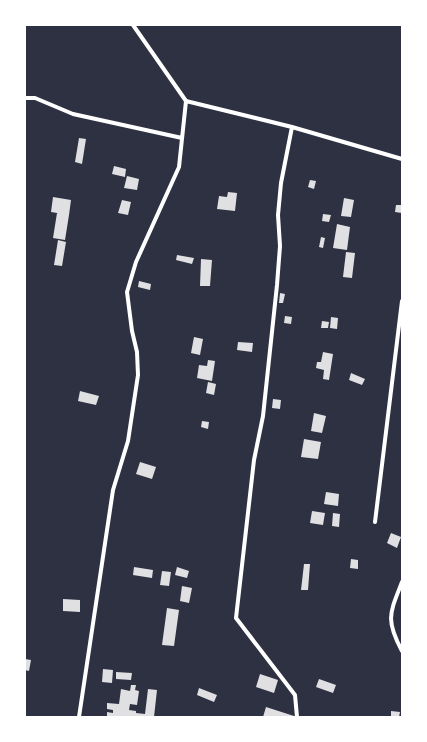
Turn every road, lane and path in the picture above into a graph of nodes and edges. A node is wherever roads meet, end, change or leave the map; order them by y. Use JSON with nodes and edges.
{"nodes":[{"id":1,"x":132,"y":25,"type":"edge"},
{"id":2,"x":25,"y":98,"type":"edge"},
{"id":3,"x":186,"y":101,"type":"junction"},
{"id":4,"x":292,"y":127,"type":"junction"},
{"id":5,"x":182,"y":138,"type":"junction"},
{"id":6,"x":402,"y":159,"type":"edge"},
{"id":7,"x":402,"y":301,"type":"edge"},
{"id":8,"x":375,"y":522,"type":"dead end"},
{"id":9,"x":402,"y":582,"type":"edge"},
{"id":10,"x":402,"y":651,"type":"edge"},
{"id":11,"x":79,"y":717,"type":"edge"},
{"id":12,"x":297,"y":717,"type":"edge"}],
"edges":[{"from":1,"to":3,"type":"street"},
{"from":2,"to":5,"type":"street"},
{"from":3,"to":4,"type":"street"},
{"from":3,"to":5,"type":"street"},
{"from":4,"to":6,"type":"street"},
{"from":4,"to":12,"type":"street"},
{"from":5,"to":11,"type":"street"},
{"from":7,"to":8,"type":"street"},
{"from":9,"to":10,"type":"street"}]}
